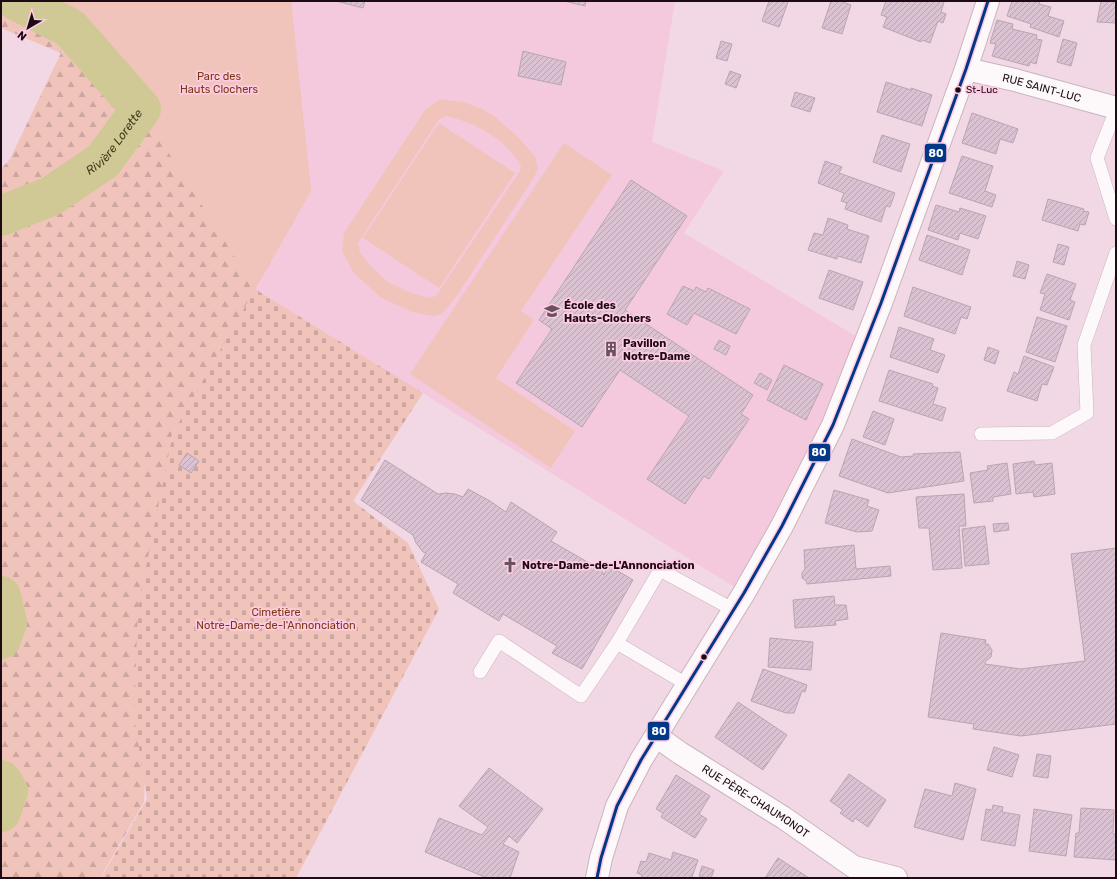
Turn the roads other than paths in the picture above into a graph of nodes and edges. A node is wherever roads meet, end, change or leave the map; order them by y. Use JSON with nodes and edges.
{"nodes":[{"id":1,"x":988,"y":1,"type":"edge"},
{"id":2,"x":966,"y":69,"type":"junction"},
{"id":3,"x":1116,"y":109,"type":"edge"},
{"id":4,"x":1116,"y":219,"type":"edge"},
{"id":5,"x":1116,"y":252,"type":"edge"},
{"id":6,"x":981,"y":434,"type":"dead end"},
{"id":7,"x":734,"y":610,"type":"junction"},
{"id":8,"x":617,"y":643,"type":"junction"},
{"id":9,"x":480,"y":672,"type":"dead end"},
{"id":10,"x":688,"y":685,"type":"junction"},
{"id":11,"x":656,"y":736,"type":"junction"},
{"id":12,"x":862,"y":872,"type":"edge"},
{"id":13,"x":597,"y":878,"type":"edge"},
{"id":14,"x":896,"y":878,"type":"edge"}],
"edges":[{"from":1,"to":2,"type":"street"},
{"from":2,"to":3,"type":"street","name":"RUE SAINT-LUC"},
{"from":2,"to":7,"type":"street"},
{"from":3,"to":4,"type":"lane"},
{"from":5,"to":6,"type":"lane"},
{"from":7,"to":8,"type":"lane"},
{"from":7,"to":10,"type":"street"},
{"from":8,"to":9,"type":"lane"},
{"from":8,"to":10,"type":"lane"},
{"from":10,"to":11,"type":"street"},
{"from":11,"to":12,"type":"street","name":"RUE PÈRE-CHAUMONOT"},
{"from":11,"to":13,"type":"street"},
{"from":12,"to":14,"type":"street","name":"RUE PÈRE-CHAUMONOT"}]}
